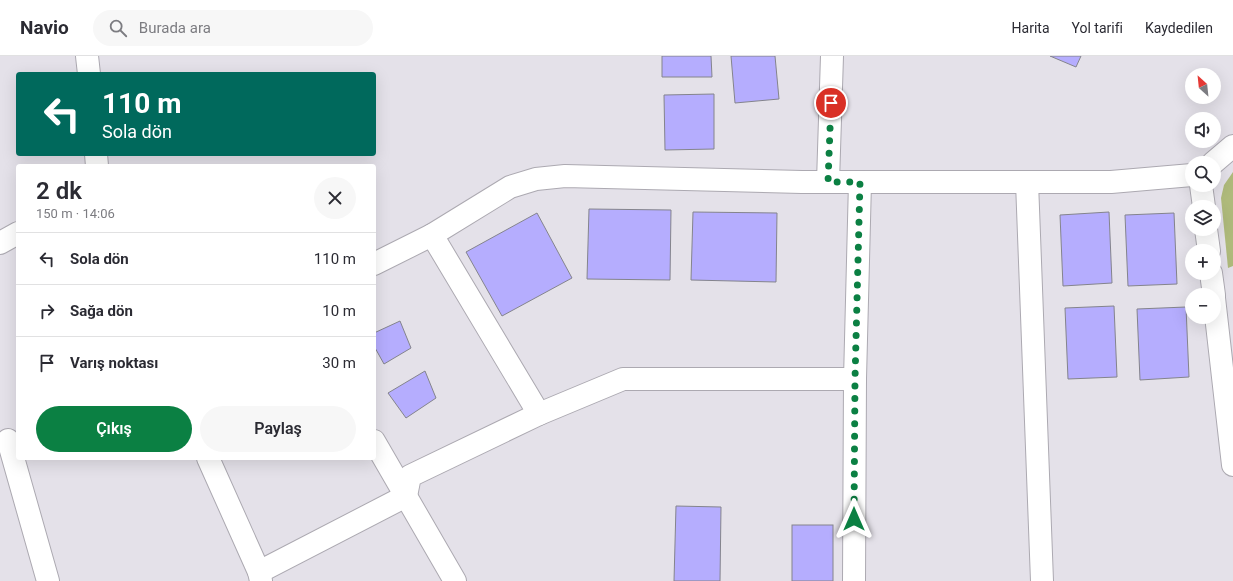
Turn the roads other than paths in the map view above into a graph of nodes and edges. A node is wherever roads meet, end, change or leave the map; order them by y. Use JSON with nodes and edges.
{"nodes":[{"id":1,"x":87,"y":56,"type":"edge"},
{"id":2,"x":832,"y":56,"type":"edge"},
{"id":3,"x":88,"y":72,"type":"edge"},
{"id":4,"x":1233,"y":146,"type":"edge"},
{"id":5,"x":1221,"y":156,"type":"edge"},
{"id":6,"x":1185,"y":176,"type":"edge"},
{"id":7,"x":828,"y":182,"type":"junction"},
{"id":8,"x":860,"y":182,"type":"junction"},
{"id":9,"x":1027,"y":182,"type":"junction"},
{"id":10,"x":16,"y":235,"type":"edge"},
{"id":11,"x":432,"y":235,"type":"junction"},
{"id":12,"x":0,"y":243,"type":"edge"},
{"id":13,"x":376,"y":263,"type":"edge"},
{"id":14,"x":1217,"y":324,"type":"edge"},
{"id":15,"x":855,"y":379,"type":"junction"},
{"id":16,"x":539,"y":414,"type":"junction"},
{"id":17,"x":9,"y":439,"type":"edge"},
{"id":18,"x":376,"y":444,"type":"edge"},
{"id":19,"x":209,"y":460,"type":"edge"},
{"id":20,"x":1233,"y":465,"type":"edge"},
{"id":21,"x":406,"y":496,"type":"junction"},
{"id":22,"x":260,"y":576,"type":"edge"},
{"id":23,"x":48,"y":581,"type":"edge"},
{"id":24,"x":455,"y":581,"type":"edge"},
{"id":25,"x":854,"y":581,"type":"edge"},
{"id":26,"x":1042,"y":581,"type":"edge"}],
"edges":[{"from":1,"to":3,"type":"street"},
{"from":2,"to":7,"type":"street"},
{"from":4,"to":5,"type":"street"},
{"from":6,"to":9,"type":"street"},
{"from":7,"to":8,"type":"street"},
{"from":7,"to":11,"type":"street"},
{"from":8,"to":9,"type":"street"},
{"from":8,"to":15,"type":"street"},
{"from":9,"to":26,"type":"street"},
{"from":10,"to":12,"type":"street"},
{"from":11,"to":13,"type":"street"},
{"from":11,"to":16,"type":"street"},
{"from":14,"to":20,"type":"street"},
{"from":15,"to":16,"type":"street"},
{"from":15,"to":25,"type":"street"},
{"from":16,"to":21,"type":"street"},
{"from":17,"to":23,"type":"street"},
{"from":18,"to":21,"type":"street"},
{"from":19,"to":22,"type":"street"},
{"from":21,"to":22,"type":"street"},
{"from":21,"to":24,"type":"street"}]}
